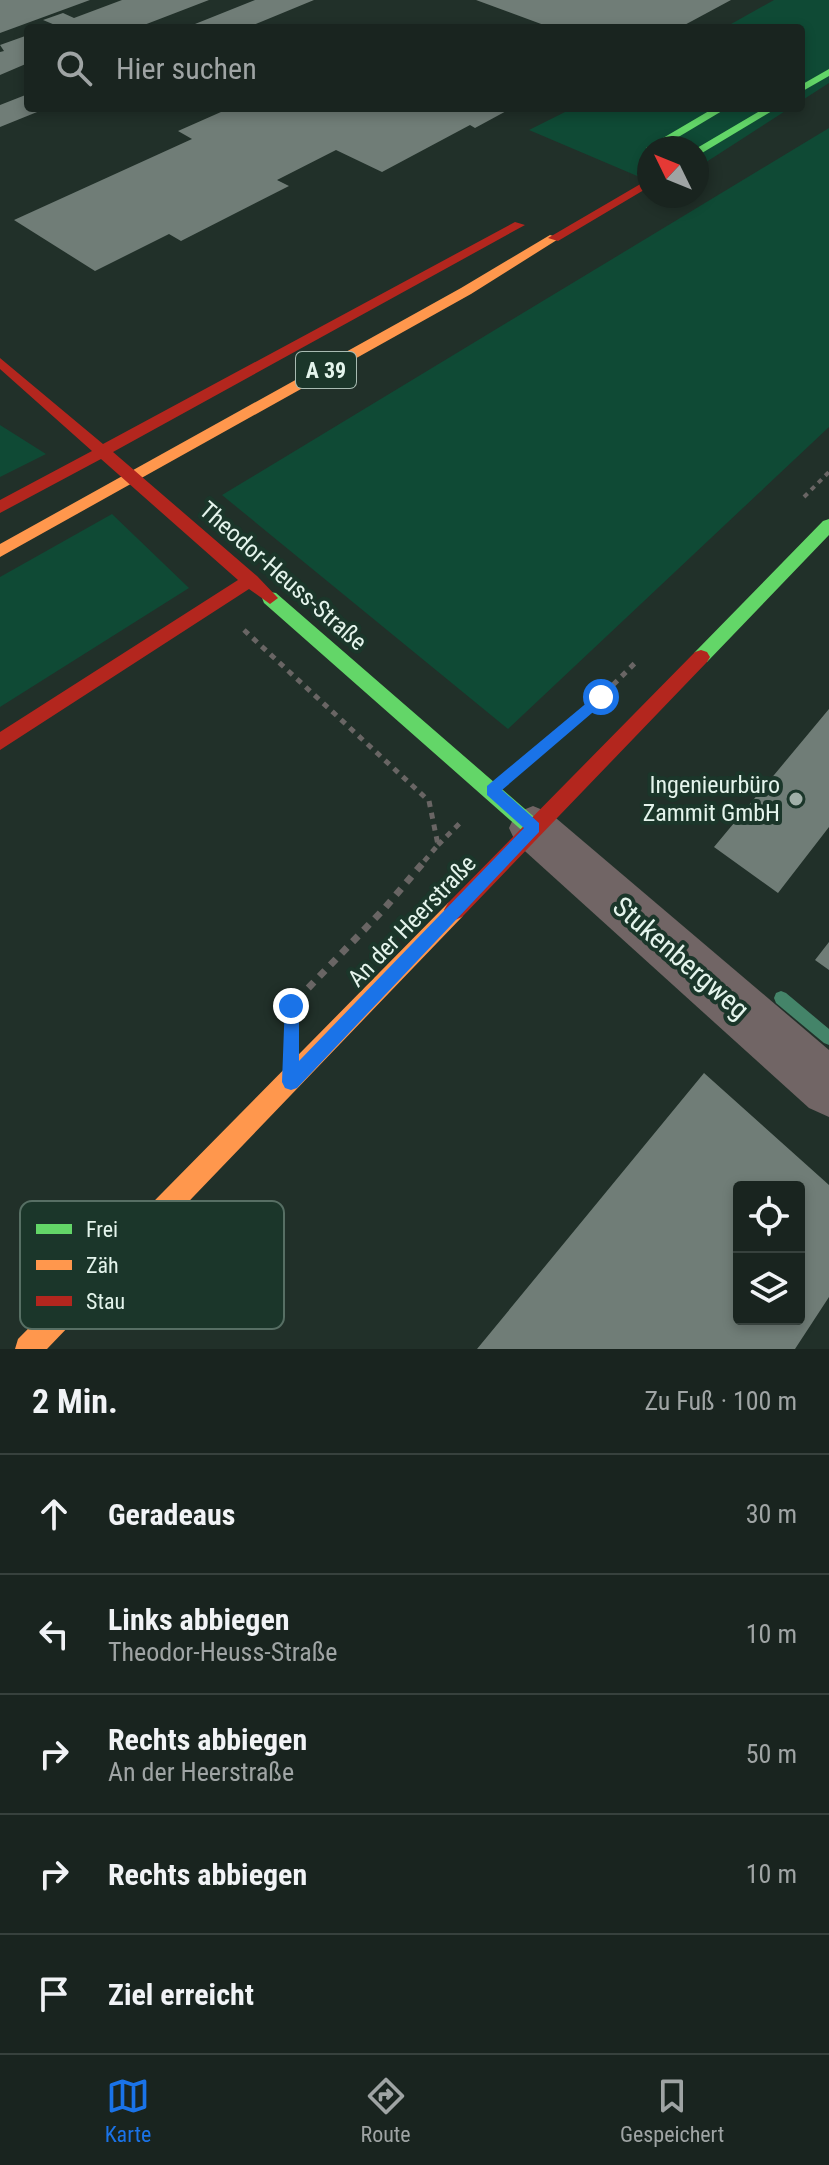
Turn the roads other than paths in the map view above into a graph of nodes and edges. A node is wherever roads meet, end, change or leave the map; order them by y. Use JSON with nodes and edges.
{"nodes":[{"id":1,"x":829,"y":72,"type":"edge"},
{"id":2,"x":805,"y":87,"type":"edge"},
{"id":3,"x":715,"y":112,"type":"edge"},
{"id":4,"x":765,"y":112,"type":"edge"},
{"id":5,"x":674,"y":136,"type":"edge"},
{"id":6,"x":709,"y":146,"type":"edge"},
{"id":7,"x":637,"y":189,"type":"edge"},
{"id":8,"x":542,"y":212,"type":"dead end"},
{"id":9,"x":0,"y":362,"type":"edge"},
{"id":10,"x":0,"y":507,"type":"edge"},
{"id":11,"x":829,"y":525,"type":"edge"},
{"id":12,"x":0,"y":551,"type":"edge"},
{"id":13,"x":251,"y":580,"type":"junction"},
{"id":14,"x":0,"y":742,"type":"edge"},
{"id":15,"x":533,"y":828,"type":"junction"},
{"id":16,"x":829,"y":1088,"type":"edge"},
{"id":17,"x":174,"y":1201,"type":"edge"},
{"id":18,"x":48,"y":1329,"type":"edge"},
{"id":19,"x":28,"y":1349,"type":"edge"}],
"edges":[{"from":1,"to":2,"type":"main road"},
{"from":3,"to":5,"type":"main road"},
{"from":4,"to":6,"type":"main road"},
{"from":7,"to":12,"type":"main road","number":"A 39"},
{"from":8,"to":10,"type":"main road","number":"A 39"},
{"from":9,"to":13,"type":"main road","name":"Theodor-Heuss-Straße"},
{"from":11,"to":15,"type":"main road","name":"An der Heerstraße"},
{"from":13,"to":14,"type":"main road"},
{"from":13,"to":15,"type":"main road","name":"Theodor-Heuss-Straße"},
{"from":15,"to":16,"type":"street","name":"Stukenbergweg"},
{"from":15,"to":17,"type":"main road","name":"An der Heerstraße"},
{"from":18,"to":19,"type":"main road","name":"An der Heerstraße"}]}
